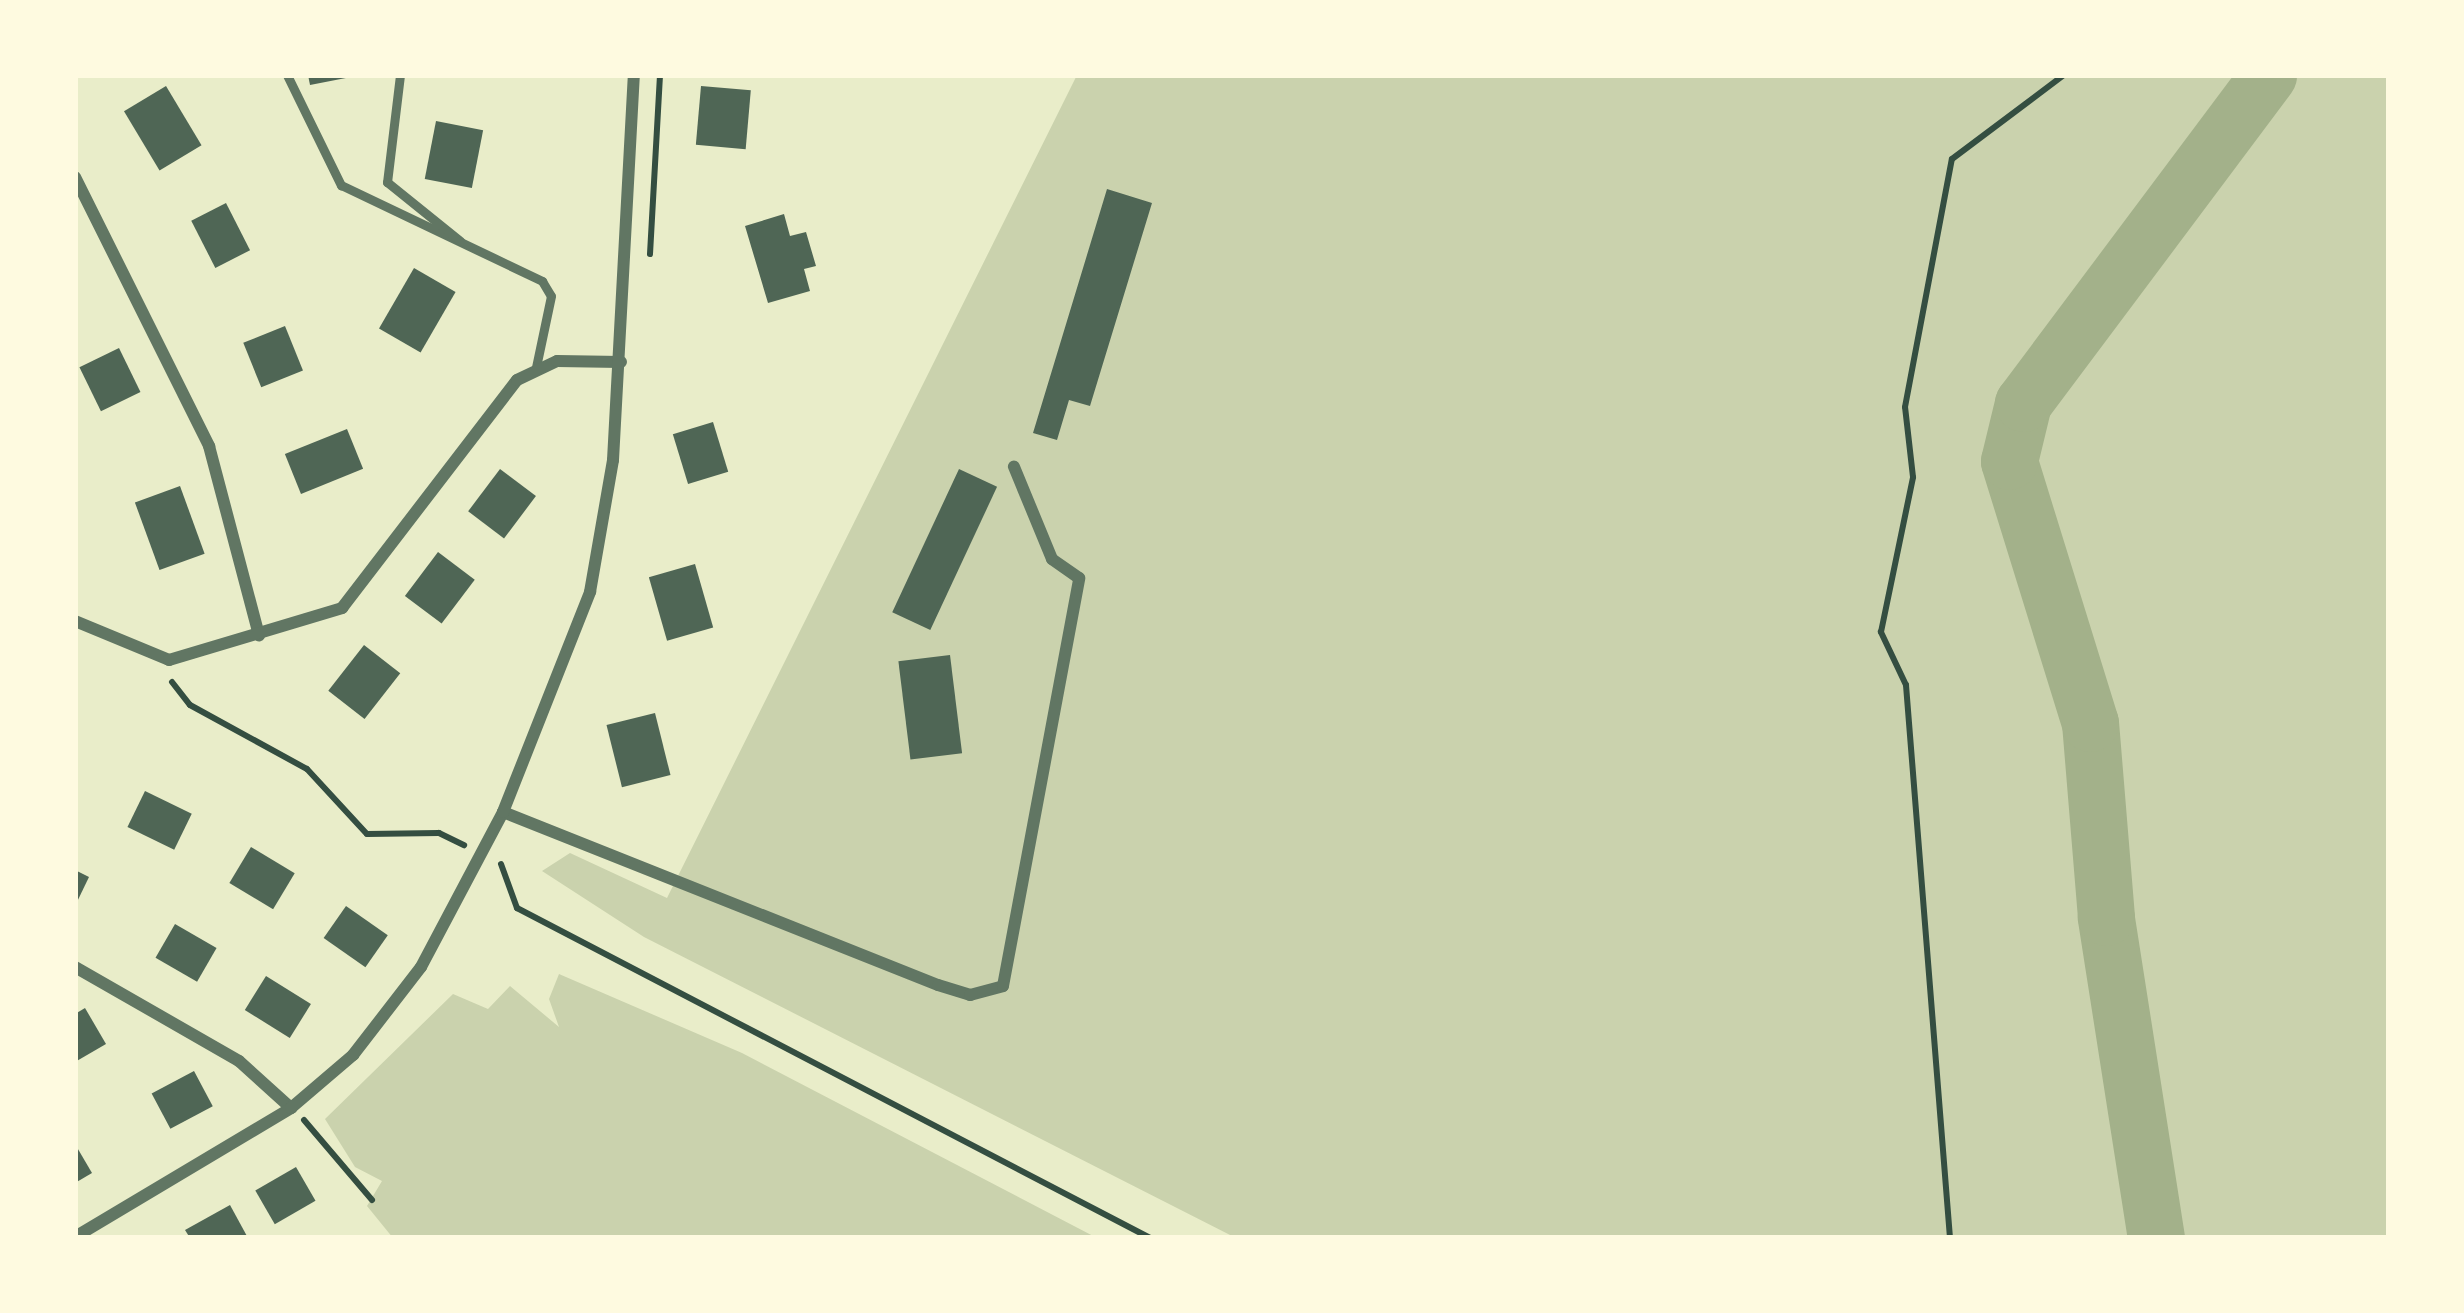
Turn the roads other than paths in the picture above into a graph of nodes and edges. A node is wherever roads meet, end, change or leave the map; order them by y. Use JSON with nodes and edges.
{"nodes":[{"id":1,"x":287,"y":75,"type":"edge"},
{"id":2,"x":400,"y":75,"type":"edge"},
{"id":3,"x":634,"y":75,"type":"edge"},
{"id":4,"x":75,"y":177,"type":"edge"},
{"id":5,"x":474,"y":251,"type":"junction"},
{"id":6,"x":621,"y":362,"type":"junction"},
{"id":7,"x":536,"y":367,"type":"junction"},
{"id":8,"x":1014,"y":467,"type":"dead end"},
{"id":9,"x":75,"y":621,"type":"edge"},
{"id":10,"x":259,"y":635,"type":"junction"},
{"id":11,"x":503,"y":812,"type":"junction"},
{"id":12,"x":75,"y":967,"type":"edge"},
{"id":13,"x":291,"y":1108,"type":"junction"},
{"id":14,"x":75,"y":1237,"type":"edge"}],
"edges":[{"from":1,"to":5,"type":"lane"},
{"from":2,"to":5,"type":"lane"},
{"from":3,"to":6,"type":"street"},
{"from":4,"to":10,"type":"street"},
{"from":5,"to":7,"type":"lane"},
{"from":6,"to":7,"type":"street"},
{"from":6,"to":11,"type":"street"},
{"from":7,"to":10,"type":"street"},
{"from":8,"to":11,"type":"street"},
{"from":9,"to":10,"type":"street"},
{"from":11,"to":13,"type":"street"},
{"from":12,"to":13,"type":"street"},
{"from":13,"to":14,"type":"street"}]}
